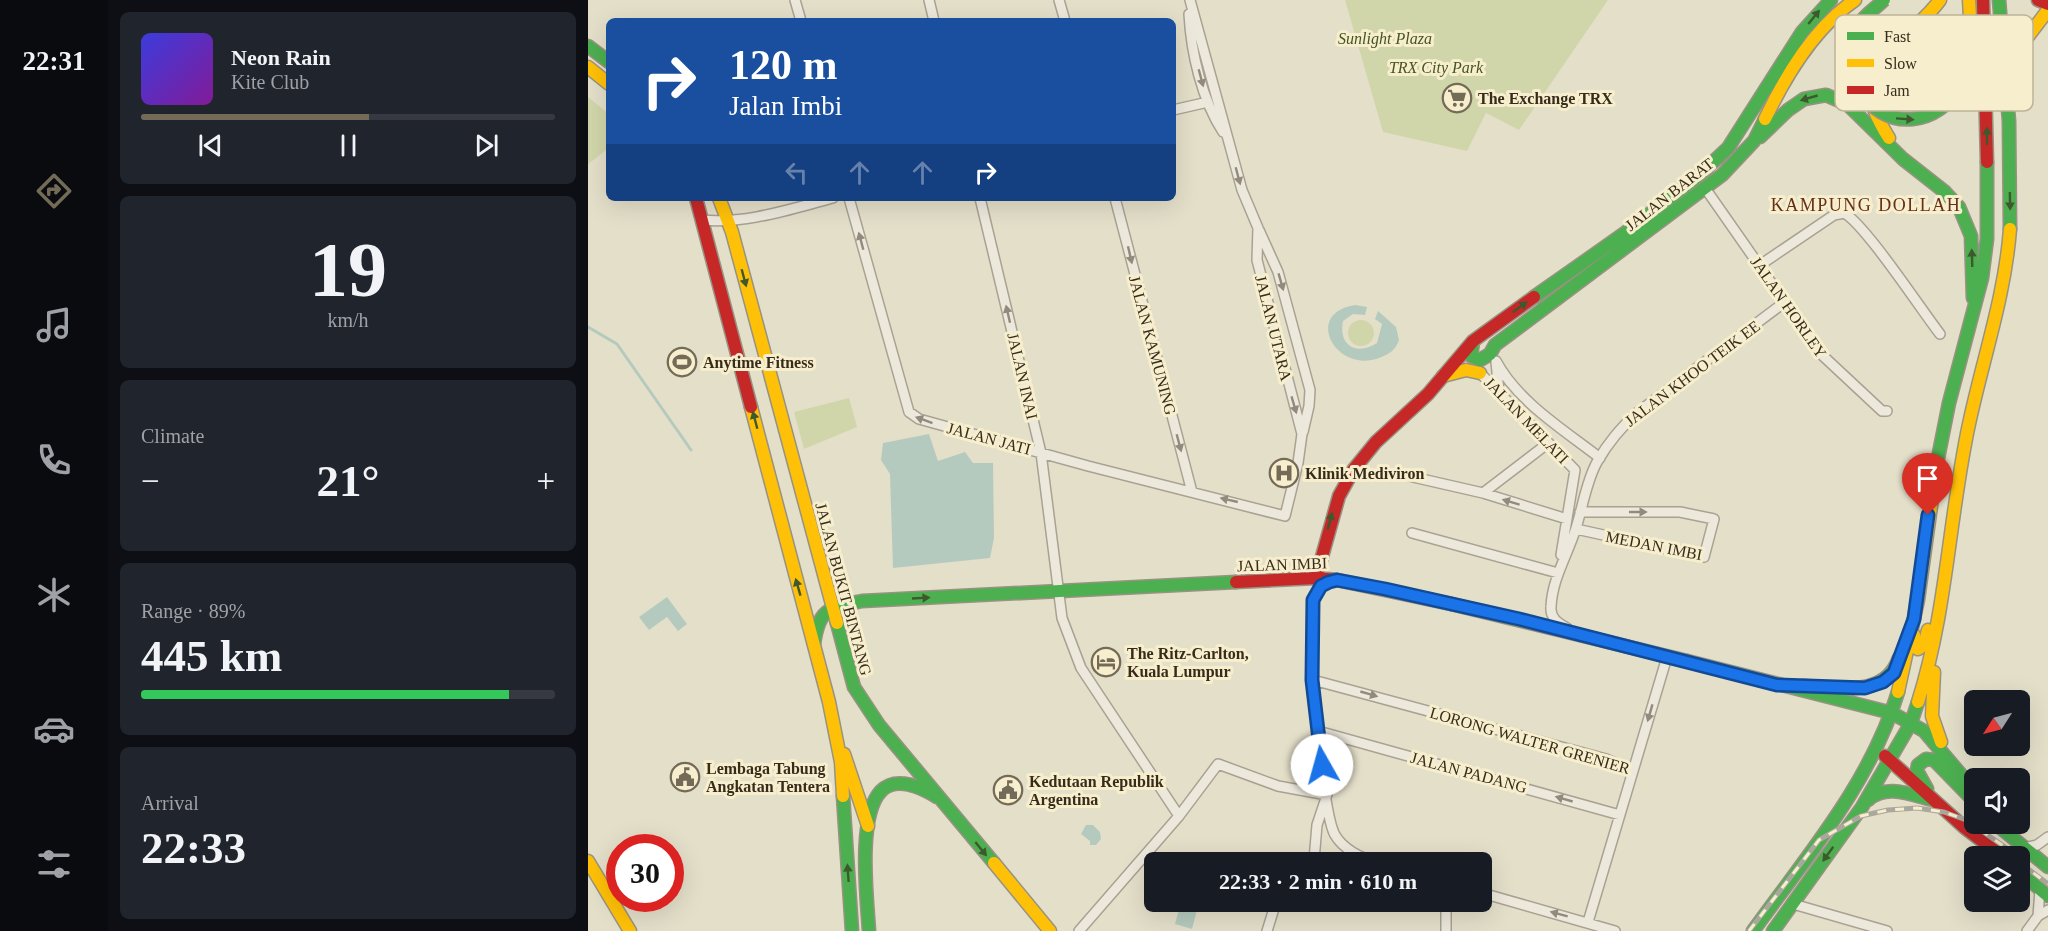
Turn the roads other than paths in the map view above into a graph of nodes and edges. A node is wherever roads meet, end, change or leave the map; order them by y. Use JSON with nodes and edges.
{"nodes":[{"id":1,"x":795,"y":0,"type":"edge"},
{"id":2,"x":928,"y":0,"type":"edge"},
{"id":3,"x":1059,"y":0,"type":"edge"},
{"id":4,"x":1189,"y":0,"type":"edge"},
{"id":5,"x":1831,"y":0,"type":"edge"},
{"id":6,"x":1855,"y":0,"type":"edge"},
{"id":7,"x":1884,"y":0,"type":"edge"},
{"id":8,"x":1940,"y":0,"type":"edge"},
{"id":9,"x":1969,"y":0,"type":"edge"},
{"id":10,"x":1983,"y":0,"type":"edge"},
{"id":11,"x":1999,"y":0,"type":"edge"},
{"id":12,"x":2038,"y":0,"type":"edge"},
{"id":13,"x":2048,"y":4,"type":"edge"},
{"id":14,"x":2048,"y":10,"type":"edge"},
{"id":15,"x":1868,"y":15,"type":"edge"},
{"id":16,"x":1924,"y":15,"type":"edge"},
{"id":17,"x":1970,"y":15,"type":"edge"},
{"id":18,"x":1984,"y":15,"type":"edge"},
{"id":19,"x":2001,"y":15,"type":"edge"},
{"id":20,"x":800,"y":18,"type":"edge"},
{"id":21,"x":933,"y":18,"type":"edge"},
{"id":22,"x":1064,"y":18,"type":"edge"},
{"id":23,"x":2033,"y":24,"type":"edge"},
{"id":24,"x":588,"y":46,"type":"edge"},
{"id":25,"x":606,"y":60,"type":"edge"},
{"id":26,"x":588,"y":67,"type":"edge"},
{"id":27,"x":606,"y":82,"type":"edge"},
{"id":28,"x":1835,"y":97,"type":"edge"},
{"id":29,"x":1208,"y":102,"type":"junction"},
{"id":30,"x":1765,"y":105,"type":"junction"},
{"id":31,"x":1176,"y":109,"type":"edge"},
{"id":32,"x":1854,"y":111,"type":"edge"},
{"id":33,"x":1874,"y":111,"type":"edge"},
{"id":34,"x":1882,"y":111,"type":"edge"},
{"id":35,"x":1936,"y":111,"type":"edge"},
{"id":36,"x":1987,"y":111,"type":"edge"},
{"id":37,"x":2008,"y":111,"type":"edge"},
{"id":38,"x":2010,"y":111,"type":"edge"},
{"id":39,"x":2008,"y":121,"type":"junction"},
{"id":40,"x":1228,"y":141,"type":"junction"},
{"id":41,"x":1754,"y":141,"type":"junction"},
{"id":42,"x":1905,"y":161,"type":"junction"},
{"id":43,"x":1705,"y":188,"type":"junction"},
{"id":44,"x":697,"y":201,"type":"edge"},
{"id":45,"x":720,"y":201,"type":"edge"},
{"id":46,"x":820,"y":201,"type":"edge"},
{"id":47,"x":850,"y":201,"type":"edge"},
{"id":48,"x":981,"y":201,"type":"edge"},
{"id":49,"x":1116,"y":201,"type":"edge"},
{"id":50,"x":702,"y":220,"type":"junction"},
{"id":51,"x":729,"y":222,"type":"junction"},
{"id":52,"x":1258,"y":228,"type":"junction"},
{"id":53,"x":1760,"y":264,"type":"junction"},
{"id":54,"x":1785,"y":302,"type":"junction"},
{"id":55,"x":1974,"y":316,"type":"junction"},
{"id":56,"x":1940,"y":334,"type":"dead end"},
{"id":57,"x":1473,"y":341,"type":"junction"},
{"id":58,"x":1495,"y":345,"type":"junction"},
{"id":59,"x":1496,"y":361,"type":"junction"},
{"id":60,"x":1480,"y":373,"type":"junction"},
{"id":61,"x":1442,"y":377,"type":"junction"},
{"id":62,"x":1497,"y":378,"type":"junction"},
{"id":63,"x":1512,"y":383,"type":"junction"},
{"id":64,"x":1499,"y":392,"type":"junction"},
{"id":65,"x":1887,"y":411,"type":"dead end"},
{"id":66,"x":1302,"y":434,"type":"junction"},
{"id":67,"x":1547,"y":444,"type":"junction"},
{"id":68,"x":1041,"y":453,"type":"junction"},
{"id":69,"x":1600,"y":458,"type":"junction"},
{"id":70,"x":1413,"y":477,"type":"dead end"},
{"id":71,"x":1192,"y":492,"type":"junction"},
{"id":72,"x":1483,"y":493,"type":"junction"},
{"id":73,"x":1580,"y":512,"type":"junction"},
{"id":74,"x":1285,"y":516,"type":"joint"},
{"id":75,"x":1567,"y":519,"type":"junction"},
{"id":76,"x":1576,"y":529,"type":"junction"},
{"id":77,"x":1412,"y":533,"type":"dead end"},
{"id":78,"x":1558,"y":573,"type":"junction"},
{"id":79,"x":1316,"y":578,"type":"junction"},
{"id":80,"x":1337,"y":580,"type":"junction"},
{"id":81,"x":1946,"y":580,"type":"junction"},
{"id":82,"x":1059,"y":591,"type":"junction"},
{"id":83,"x":1918,"y":600,"type":"junction"},
{"id":84,"x":832,"y":608,"type":"junction"},
{"id":85,"x":1914,"y":619,"type":"junction"},
{"id":86,"x":1584,"y":636,"type":"junction"},
{"id":87,"x":814,"y":644,"type":"junction"},
{"id":88,"x":1667,"y":657,"type":"junction"},
{"id":89,"x":1312,"y":680,"type":"junction"},
{"id":90,"x":1777,"y":685,"type":"junction"},
{"id":91,"x":1892,"y":713,"type":"junction"},
{"id":92,"x":1911,"y":723,"type":"junction"},
{"id":93,"x":835,"y":730,"type":"junction"},
{"id":94,"x":1318,"y":731,"type":"junction"},
{"id":95,"x":1877,"y":749,"type":"junction"},
{"id":96,"x":1889,"y":760,"type":"junction"},
{"id":97,"x":1951,"y":760,"type":"junction"},
{"id":98,"x":1633,"y":771,"type":"junction"},
{"id":99,"x":1964,"y":777,"type":"edge"},
{"id":100,"x":1964,"y":791,"type":"edge"},
{"id":101,"x":1327,"y":795,"type":"junction"},
{"id":102,"x":940,"y":798,"type":"junction"},
{"id":103,"x":1934,"y":800,"type":"junction"},
{"id":104,"x":1862,"y":807,"type":"junction"},
{"id":105,"x":1620,"y":815,"type":"junction"},
{"id":106,"x":1179,"y":816,"type":"junction"},
{"id":107,"x":868,"y":827,"type":"junction"},
{"id":108,"x":2008,"y":834,"type":"edge"},
{"id":109,"x":2048,"y":837,"type":"edge"},
{"id":110,"x":1990,"y":846,"type":"edge"},
{"id":111,"x":2022,"y":846,"type":"edge"},
{"id":112,"x":2030,"y":847,"type":"edge"},
{"id":113,"x":1316,"y":852,"type":"edge"},
{"id":114,"x":1357,"y":852,"type":"edge"},
{"id":115,"x":2030,"y":853,"type":"edge"},
{"id":116,"x":588,"y":861,"type":"edge"},
{"id":117,"x":2048,"y":867,"type":"edge"},
{"id":118,"x":2030,"y":880,"type":"edge"},
{"id":119,"x":2044,"y":892,"type":"edge"},
{"id":120,"x":1492,"y":896,"type":"edge"},
{"id":121,"x":1792,"y":904,"type":"junction"},
{"id":122,"x":2048,"y":910,"type":"edge"},
{"id":123,"x":1273,"y":912,"type":"edge"},
{"id":124,"x":1446,"y":912,"type":"edge"},
{"id":125,"x":2038,"y":916,"type":"junction"},
{"id":126,"x":1588,"y":922,"type":"junction"},
{"id":127,"x":630,"y":931,"type":"edge"},
{"id":128,"x":852,"y":931,"type":"edge"},
{"id":129,"x":869,"y":931,"type":"edge"},
{"id":130,"x":1050,"y":931,"type":"edge"},
{"id":131,"x":1079,"y":931,"type":"edge"},
{"id":132,"x":1267,"y":931,"type":"edge"},
{"id":133,"x":1446,"y":931,"type":"edge"},
{"id":134,"x":1615,"y":931,"type":"edge"},
{"id":135,"x":1753,"y":931,"type":"edge"},
{"id":136,"x":1773,"y":931,"type":"edge"},
{"id":137,"x":1887,"y":931,"type":"edge"},
{"id":138,"x":2027,"y":931,"type":"edge"}],
"edges":[{"from":1,"to":20,"type":"street"},
{"from":2,"to":21,"type":"street"},
{"from":3,"to":22,"type":"street"},
{"from":4,"to":29,"type":"street","name":"JALAN UTARA","one_way":true},
{"from":4,"to":40,"type":"street","name":"JALAN UTARA"},
{"from":30,"to":5,"type":"main road","name":"JALAN BARAT","one_way":true},
{"from":6,"to":30,"type":"main road","name":"JALAN BARAT"},
{"from":7,"to":15,"type":"main road","one_way":true,"bridge":true},
{"from":8,"to":16,"type":"main road"},
{"from":17,"to":9,"type":"main road","one_way":true,"bridge":true},
{"from":18,"to":10,"type":"main road","one_way":true},
{"from":11,"to":19,"type":"main road"},
{"from":12,"to":13,"type":"main road"},
{"from":14,"to":23,"type":"main road"},
{"from":24,"to":25,"type":"main road"},
{"from":26,"to":27,"type":"main road"},
{"from":28,"to":41,"type":"main road","one_way":true},
{"from":29,"to":31,"type":"street"},
{"from":29,"to":40,"type":"street","name":"JALAN UTARA"},
{"from":30,"to":41,"type":"main road","name":"JALAN BARAT"},
{"from":57,"to":30,"type":"main road","name":"JALAN BARAT","one_way":true},
{"from":42,"to":32,"type":"main road","one_way":true},
{"from":33,"to":42,"type":"main road"},
{"from":34,"to":35,"type":"main road","one_way":true,"bridge":true},
{"from":55,"to":36,"type":"main road","one_way":true},
{"from":37,"to":39,"type":"main road"},
{"from":38,"to":39,"type":"main road"},
{"from":39,"to":81,"type":"main road","one_way":true},
{"from":40,"to":52,"type":"street","name":"JALAN UTARA","one_way":true},
{"from":41,"to":43,"type":"main road","name":"JALAN BARAT"},
{"from":55,"to":42,"type":"main road","one_way":true},
{"from":43,"to":53,"type":"street","name":"JALAN HORLEY"},
{"from":43,"to":58,"type":"main road","name":"JALAN BARAT"},
{"from":44,"to":50,"type":"main road"},
{"from":45,"to":51,"type":"main road","name":"JALAN BUKIT BINTANG"},
{"from":46,"to":51,"type":"street"},
{"from":68,"to":47,"type":"street","name":"JALAN JATI","one_way":true},
{"from":68,"to":48,"type":"street","name":"JALAN INAI","one_way":true},
{"from":49,"to":71,"type":"street","name":"JALAN KAMUNING","one_way":true},
{"from":50,"to":51,"type":"street"},
{"from":87,"to":50,"type":"main road","one_way":true},
{"from":51,"to":84,"type":"main road","name":"JALAN BUKIT BINTANG","one_way":true},
{"from":52,"to":66,"type":"street","name":"JALAN UTARA","one_way":true},
{"from":52,"to":66,"type":"street","one_way":true},
{"from":53,"to":54,"type":"street","name":"JALAN HORLEY"},
{"from":53,"to":56,"type":"street"},
{"from":54,"to":65,"type":"street","name":"JALAN HORLEY"},
{"from":54,"to":69,"type":"street","name":"JALAN KHOO TEIK EE"},
{"from":55,"to":83,"type":"main road"},
{"from":57,"to":58,"type":"main road","name":"JALAN BARAT"},
{"from":57,"to":61,"type":"main road","name":"JALAN BARAT"},
{"from":58,"to":59,"type":"street","name":"JALAN MELATI"},
{"from":59,"to":62,"type":"street"},
{"from":59,"to":63,"type":"street","name":"JALAN MELATI"},
{"from":60,"to":61,"type":"main road"},
{"from":60,"to":62,"type":"street"},
{"from":60,"to":64,"type":"street","name":"JALAN MELATI"},
{"from":79,"to":61,"type":"main road","name":"JALAN BARAT","one_way":true},
{"from":62,"to":63,"type":"street"},
{"from":62,"to":64,"type":"street"},
{"from":63,"to":69,"type":"street","name":"JALAN MELATI"},
{"from":64,"to":67,"type":"street","name":"JALAN MELATI"},
{"from":66,"to":74,"type":"street","name":"JALAN UTARA"},
{"from":67,"to":72,"type":"street"},
{"from":67,"to":75,"type":"street","name":"JALAN MELATI"},
{"from":68,"to":71,"type":"street","name":"JALAN JATI"},
{"from":68,"to":82,"type":"street","name":"JALAN INAI"},
{"from":69,"to":73,"type":"street","name":"JALAN KHOO TEIK EE"},
{"from":70,"to":72,"type":"street"},
{"from":74,"to":71,"type":"street","name":"JALAN JATI","one_way":true},
{"from":75,"to":72,"type":"street","one_way":true},
{"from":73,"to":76,"type":"street","name":"JALAN KHOO TEIK EE"},
{"from":73,"to":76,"type":"street","name":"MEDAN IMBI","one_way":true},
{"from":75,"to":78,"type":"street","name":"JALAN MELATI"},
{"from":76,"to":78,"type":"street","name":"JALAN KHOO TEIK EE"},
{"from":77,"to":78,"type":"street"},
{"from":78,"to":86,"type":"street","name":"JALAN KHOO TEIK EE"},
{"from":79,"to":80,"type":"main road","name":"JALAN IMBI"},
{"from":79,"to":82,"type":"main road","name":"JALAN IMBI"},
{"from":80,"to":86,"type":"main road","name":"JALAN IMBI"},
{"from":80,"to":89,"type":"street"},
{"from":81,"to":83,"type":"main road"},
{"from":81,"to":92,"type":"main road"},
{"from":81,"to":97,"type":"main road"},
{"from":84,"to":82,"type":"main road","name":"JALAN IMBI","one_way":true},
{"from":82,"to":106,"type":"street","name":"JALAN INAI"},
{"from":83,"to":85,"type":"main road"},
{"from":84,"to":87,"type":"main road"},
{"from":84,"to":102,"type":"main road","name":"JALAN BUKIT BINTANG"},
{"from":85,"to":90,"type":"main road"},
{"from":85,"to":91,"type":"main road"},
{"from":86,"to":88,"type":"main road","name":"JALAN IMBI"},
{"from":87,"to":93,"type":"main road"},
{"from":88,"to":90,"type":"main road","name":"JALAN IMBI"},
{"from":88,"to":98,"type":"street","name":"LORONG WALTER GRENIER","one_way":true},
{"from":89,"to":94,"type":"street"},
{"from":89,"to":98,"type":"street","name":"LORONG WALTER GRENIER","one_way":true},
{"from":90,"to":91,"type":"main road","name":"JALAN IMBI"},
{"from":91,"to":92,"type":"main road","name":"JALAN IMBI"},
{"from":91,"to":95,"type":"main road"},
{"from":92,"to":95,"type":"main road"},
{"from":92,"to":96,"type":"main road"},
{"from":92,"to":97,"type":"main road","name":"JALAN IMBI"},
{"from":93,"to":107,"type":"main road"},
{"from":128,"to":93,"type":"main road","one_way":true},
{"from":94,"to":101,"type":"street"},
{"from":105,"to":94,"type":"street","name":"JALAN PADANG","one_way":true},
{"from":95,"to":96,"type":"main road"},
{"from":95,"to":135,"type":"main road"},
{"from":96,"to":103,"type":"main road"},
{"from":96,"to":104,"type":"main road"},
{"from":97,"to":99,"type":"main road","name":"JALAN IMBI"},
{"from":98,"to":105,"type":"street"},
{"from":100,"to":103,"type":"main road"},
{"from":101,"to":106,"type":"street"},
{"from":101,"to":113,"type":"street"},
{"from":101,"to":114,"type":"street"},
{"from":102,"to":107,"type":"main road"},
{"from":102,"to":130,"type":"main road","name":"JALAN BUKIT BINTANG","one_way":true},
{"from":103,"to":104,"type":"main road"},
{"from":103,"to":110,"type":"main road"},
{"from":104,"to":121,"type":"main road","one_way":true},
{"from":105,"to":126,"type":"street"},
{"from":106,"to":131,"type":"street"},
{"from":107,"to":129,"type":"main road"},
{"from":108,"to":111,"type":"main road"},
{"from":109,"to":112,"type":"street"},
{"from":115,"to":117,"type":"main road"},
{"from":116,"to":127,"type":"main road"},
{"from":118,"to":119,"type":"main road"},
{"from":119,"to":125,"type":"street"},
{"from":126,"to":120,"type":"street","one_way":true},
{"from":121,"to":136,"type":"main road"},
{"from":121,"to":137,"type":"street"},
{"from":122,"to":125,"type":"street"},
{"from":123,"to":132,"type":"street"},
{"from":124,"to":133,"type":"street"},
{"from":125,"to":138,"type":"street"},
{"from":126,"to":134,"type":"street"}]}
